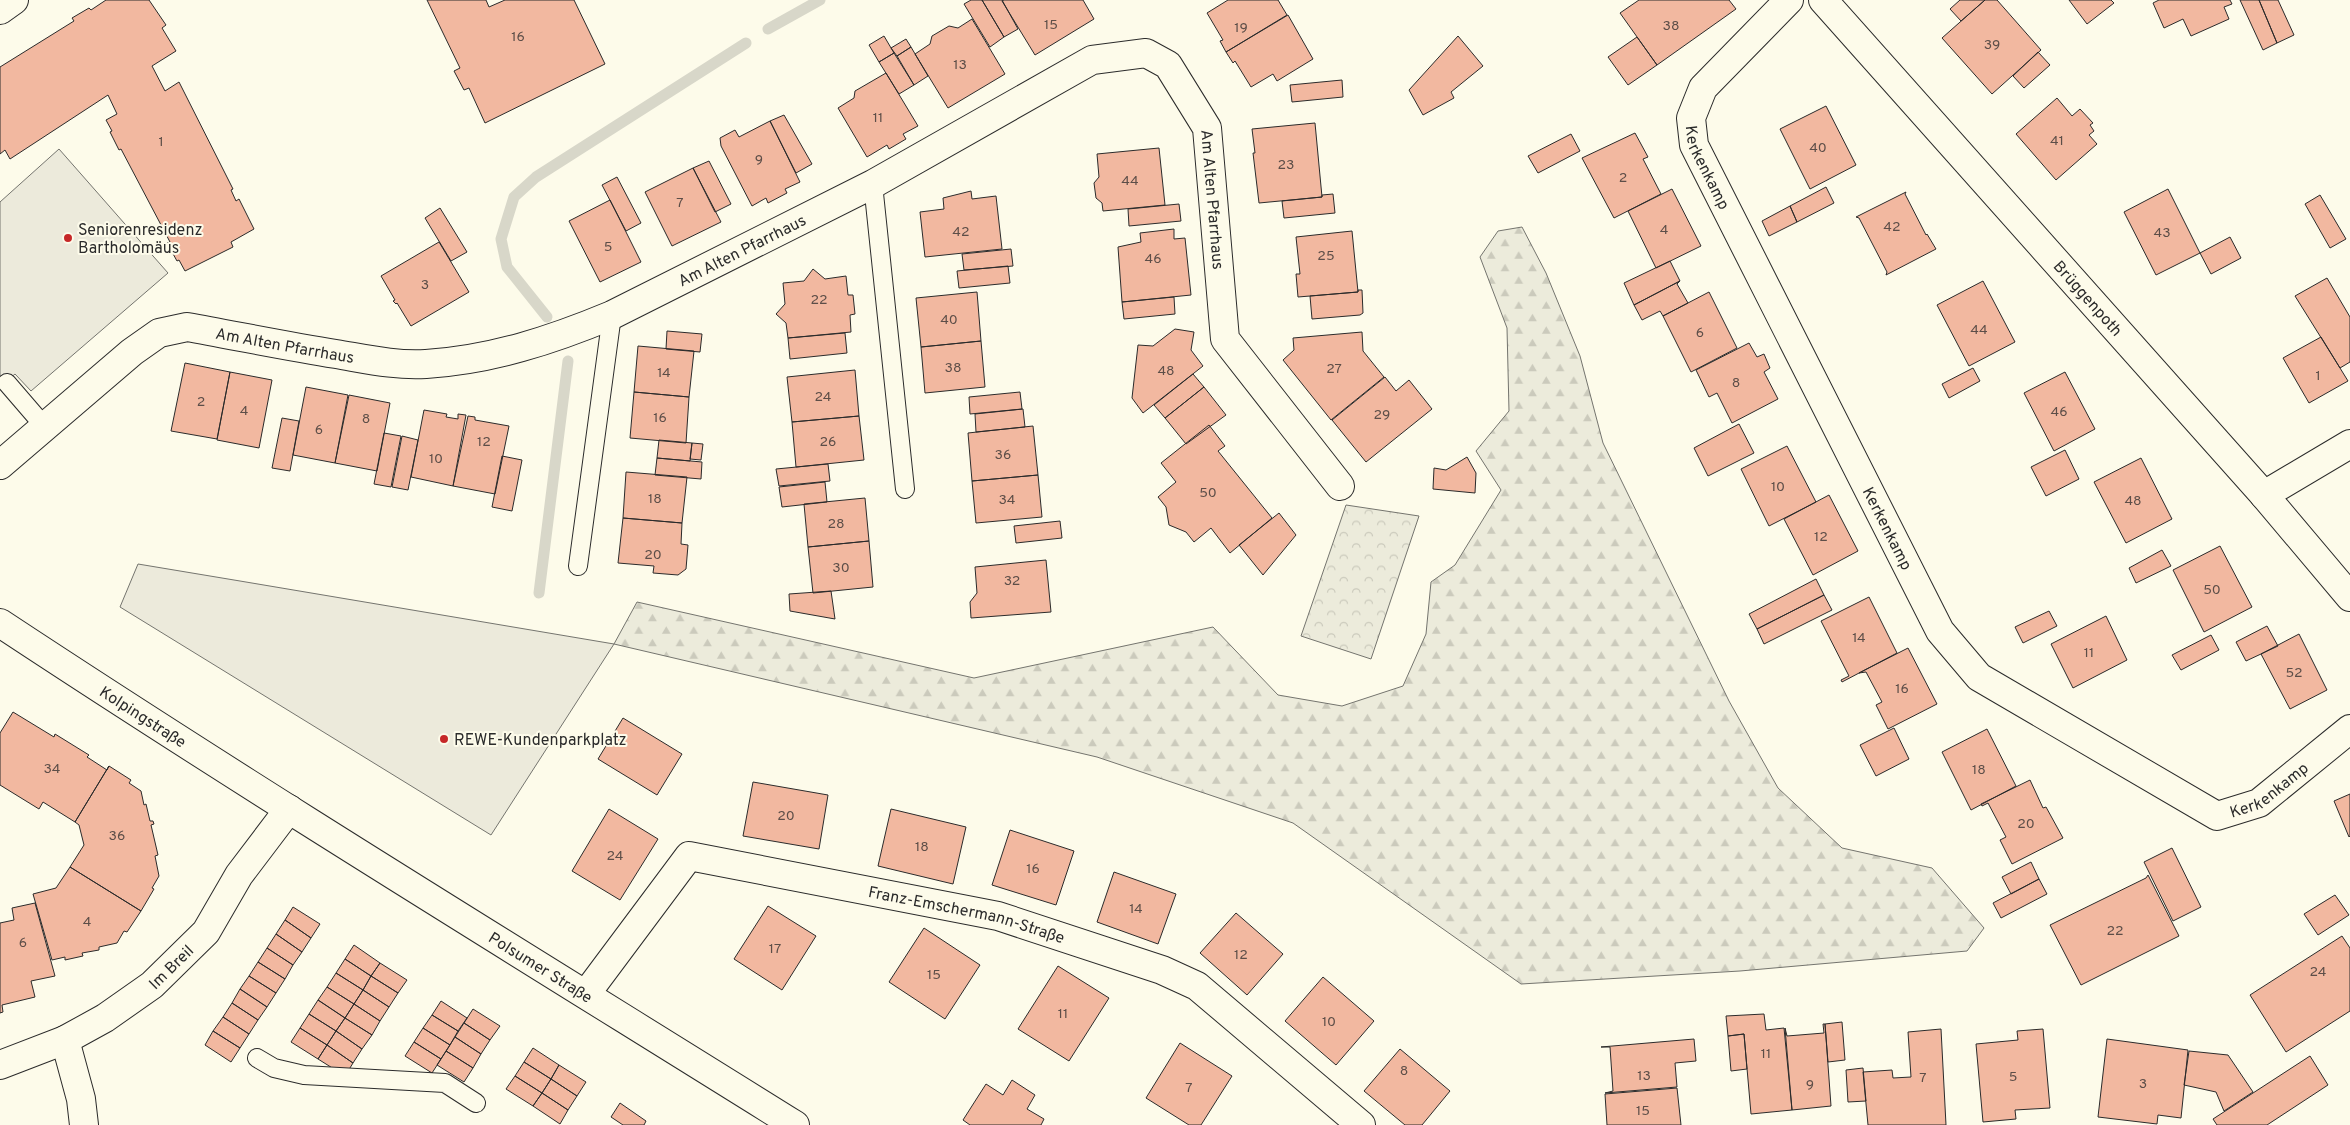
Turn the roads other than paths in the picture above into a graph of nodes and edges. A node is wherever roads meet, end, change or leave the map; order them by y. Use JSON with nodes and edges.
{"nodes":[{"id":1,"x":14,"y":0,"type":"edge"},
{"id":2,"x":1789,"y":0,"type":"edge"},
{"id":3,"x":1823,"y":0,"type":"edge"},
{"id":4,"x":0,"y":10,"type":"edge"},
{"id":5,"x":873,"y":184,"type":"junction"},
{"id":6,"x":612,"y":315,"type":"junction"},
{"id":7,"x":7,"y":383,"type":"dead end"},
{"id":8,"x":44,"y":426,"type":"junction"},
{"id":9,"x":2350,"y":444,"type":"edge"},
{"id":10,"x":0,"y":465,"type":"edge"},
{"id":11,"x":1340,"y":486,"type":"dead end"},
{"id":12,"x":905,"y":489,"type":"dead end"},
{"id":13,"x":2264,"y":495,"type":"junction"},
{"id":14,"x":578,"y":566,"type":"dead end"},
{"id":15,"x":2350,"y":597,"type":"edge"},
{"id":16,"x":0,"y":623,"type":"edge"},
{"id":17,"x":2350,"y":729,"type":"edge"},
{"id":18,"x":289,"y":809,"type":"junction"},
{"id":19,"x":586,"y":994,"type":"junction"},
{"id":20,"x":66,"y":1040,"type":"junction"},
{"id":21,"x":257,"y":1058,"type":"dead end"},
{"id":22,"x":0,"y":1065,"type":"edge"},
{"id":23,"x":476,"y":1103,"type":"dead end"},
{"id":24,"x":84,"y":1125,"type":"edge"},
{"id":25,"x":795,"y":1125,"type":"edge"},
{"id":26,"x":1361,"y":1125,"type":"edge"}],
"edges":[{"from":1,"to":4,"type":"street"},
{"from":2,"to":17,"type":"street","name":"Kerkenkamp"},
{"from":3,"to":13,"type":"street","name":"Brüggenpoth"},
{"from":5,"to":6,"type":"street","name":"Am Alten Pfarrhaus"},
{"from":5,"to":11,"type":"street","name":"Am Alten Pfarrhaus"},
{"from":5,"to":12,"type":"lane"},
{"from":6,"to":8,"type":"street","name":"Am Alten Pfarrhaus"},
{"from":6,"to":14,"type":"lane"},
{"from":7,"to":8,"type":"lane"},
{"from":8,"to":10,"type":"street","name":"Am Alten Pfarrhaus"},
{"from":9,"to":13,"type":"street"},
{"from":13,"to":15,"type":"street","name":"Brüggenpoth"},
{"from":16,"to":18,"type":"street","name":"Kolpingstraße"},
{"from":18,"to":19,"type":"street","name":"Polsumer Straße"},
{"from":18,"to":20,"type":"street","name":"Im Breil"},
{"from":19,"to":25,"type":"street","name":"Polsumer Straße"},
{"from":19,"to":26,"type":"street","name":"Franz-Emschermann-Straße"},
{"from":20,"to":22,"type":"street","name":"Im Breil"},
{"from":20,"to":24,"type":"street"},
{"from":21,"to":23,"type":"lane"}]}
